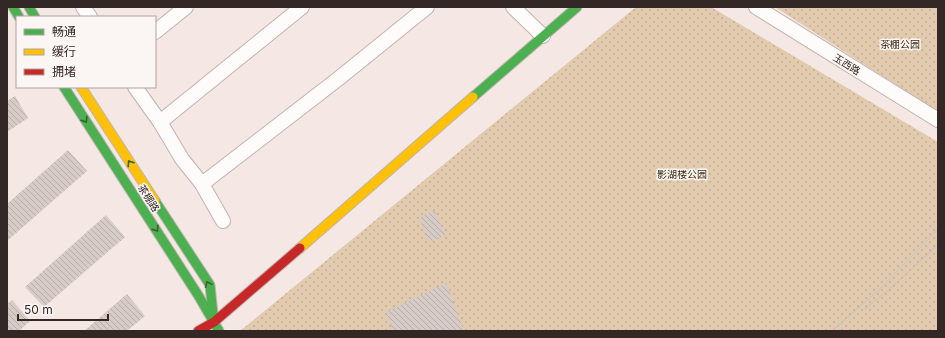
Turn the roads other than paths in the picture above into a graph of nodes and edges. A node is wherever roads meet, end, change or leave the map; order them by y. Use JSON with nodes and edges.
{"nodes":[{"id":1,"x":12,"y":7,"type":"edge"},
{"id":2,"x":28,"y":7,"type":"edge"},
{"id":3,"x":83,"y":7,"type":"edge"},
{"id":4,"x":186,"y":7,"type":"edge"},
{"id":5,"x":302,"y":7,"type":"edge"},
{"id":6,"x":427,"y":7,"type":"edge"},
{"id":7,"x":513,"y":7,"type":"edge"},
{"id":8,"x":577,"y":7,"type":"edge"},
{"id":9,"x":756,"y":7,"type":"edge"},
{"id":10,"x":18,"y":16,"type":"edge"},
{"id":11,"x":34,"y":16,"type":"edge"},
{"id":12,"x":89,"y":16,"type":"edge"},
{"id":13,"x":156,"y":31,"type":"edge"},
{"id":14,"x":543,"y":36,"type":"junction"},
{"id":15,"x":65,"y":88,"type":"edge"},
{"id":16,"x":82,"y":88,"type":"edge"},
{"id":17,"x":136,"y":88,"type":"edge"},
{"id":18,"x":938,"y":120,"type":"edge"},
{"id":19,"x":160,"y":122,"type":"junction"},
{"id":20,"x":202,"y":184,"type":"junction"},
{"id":21,"x":223,"y":222,"type":"dead end"},
{"id":22,"x":214,"y":322,"type":"junction"},
{"id":23,"x":198,"y":331,"type":"edge"},
{"id":24,"x":208,"y":331,"type":"edge"},
{"id":25,"x":219,"y":331,"type":"edge"}],
"edges":[{"from":1,"to":10,"type":"street"},
{"from":2,"to":11,"type":"street"},
{"from":3,"to":12,"type":"street"},
{"from":4,"to":13,"type":"street"},
{"from":5,"to":19,"type":"street"},
{"from":6,"to":20,"type":"street"},
{"from":7,"to":14,"type":"street"},
{"from":8,"to":14,"type":"street"},
{"from":9,"to":18,"type":"street","name":"玉西路"},
{"from":14,"to":22,"type":"street"},
{"from":15,"to":22,"type":"street","name":"茶棚路","one_way":true},
{"from":22,"to":16,"type":"street","name":"茶棚路","one_way":true},
{"from":17,"to":19,"type":"street"},
{"from":19,"to":20,"type":"street"},
{"from":20,"to":21,"type":"street"},
{"from":22,"to":23,"type":"street"},
{"from":22,"to":24,"type":"street"},
{"from":22,"to":25,"type":"street","name":"茶棚路"}]}
